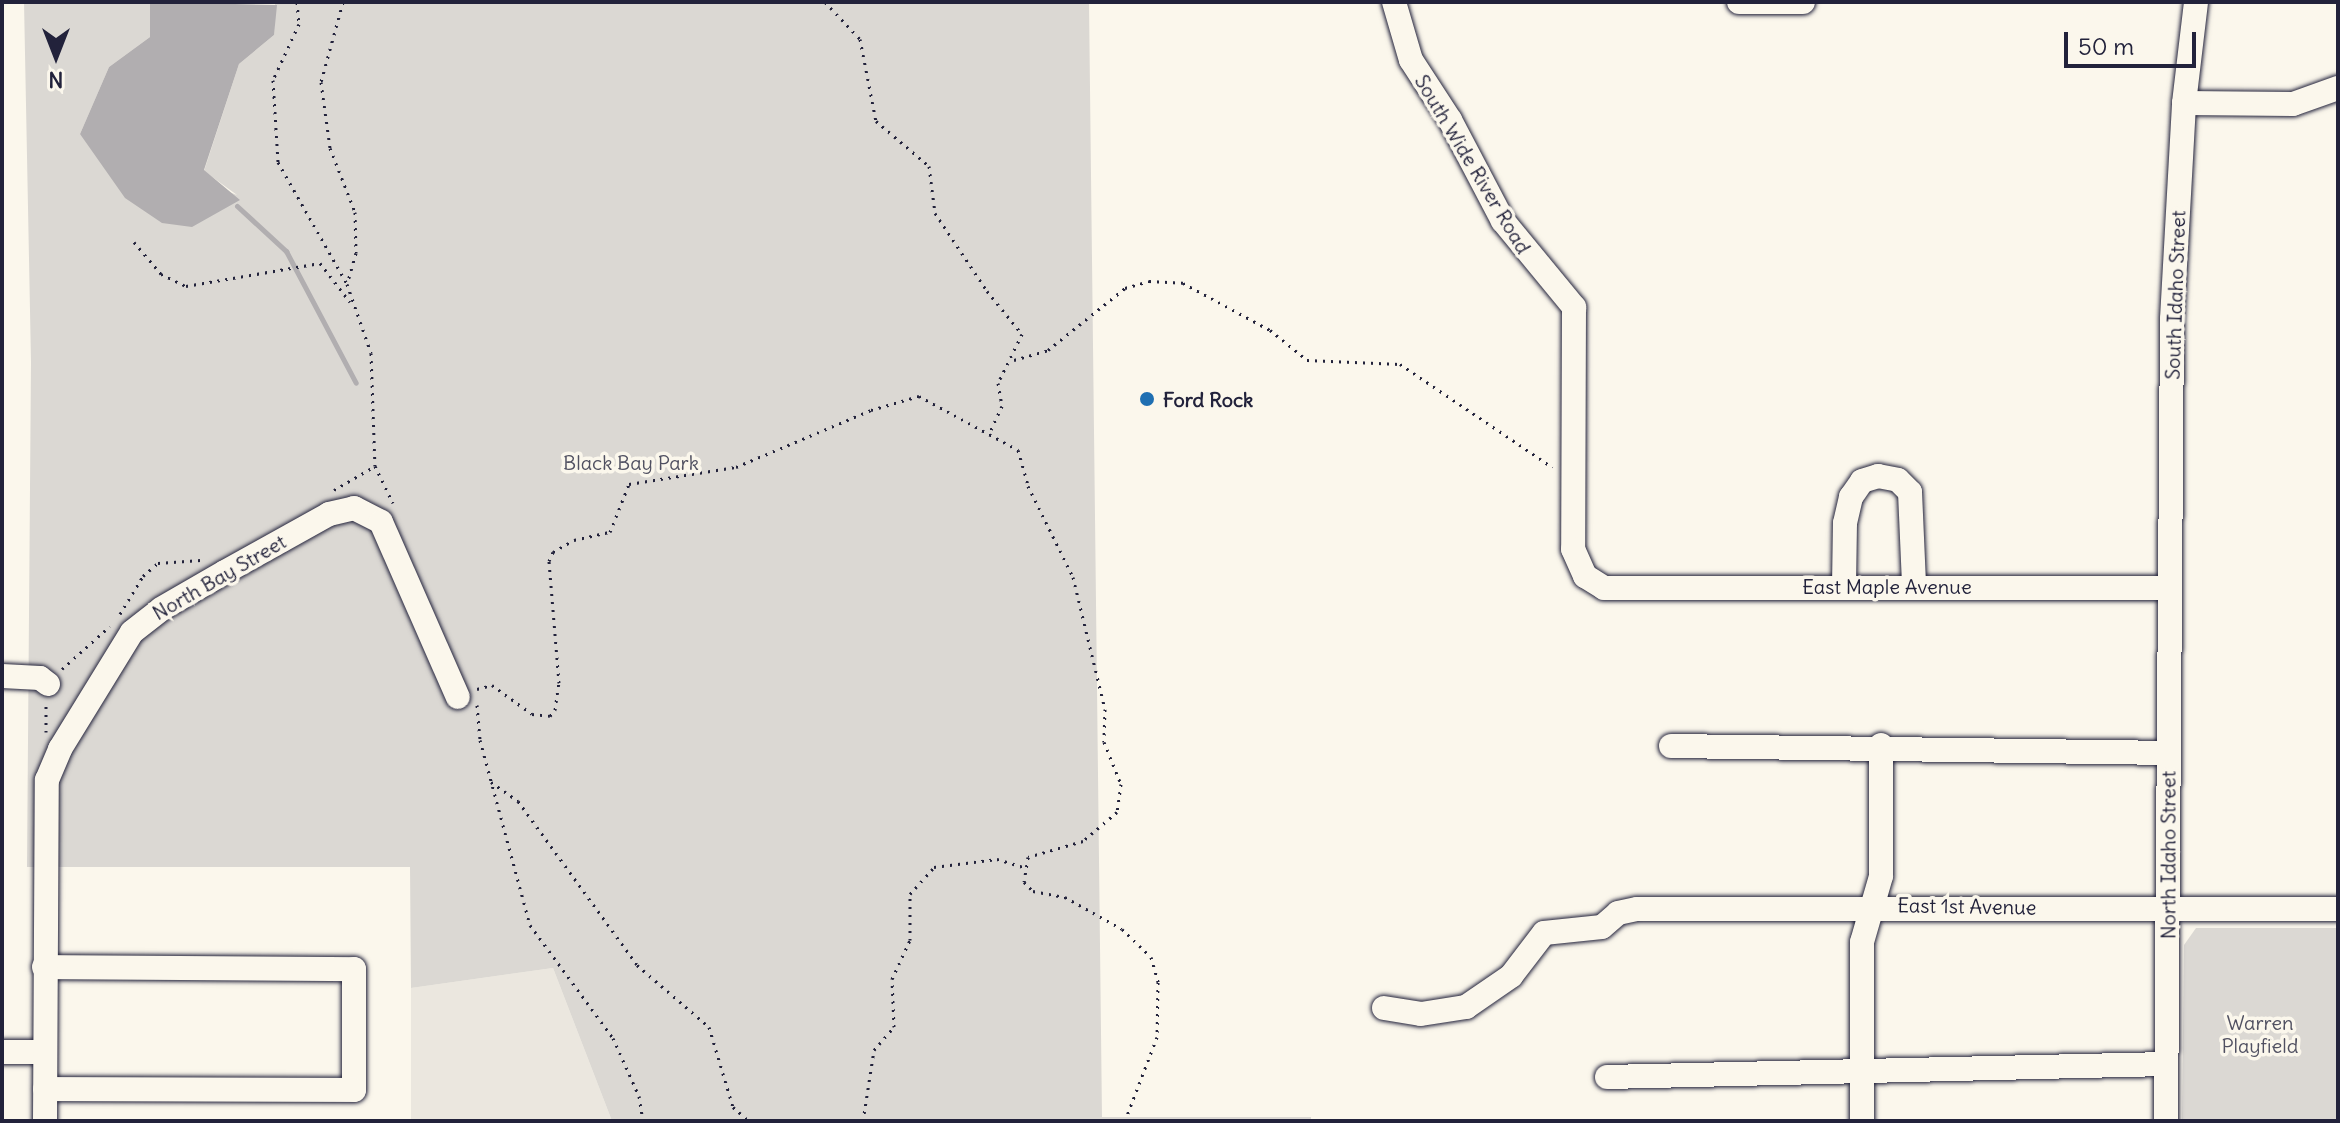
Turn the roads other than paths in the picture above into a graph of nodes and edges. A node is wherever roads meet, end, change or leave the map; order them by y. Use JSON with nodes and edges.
{"nodes":[{"id":1,"x":1394,"y":2,"type":"edge"},
{"id":2,"x":1739,"y":2,"type":"edge"},
{"id":3,"x":1803,"y":2,"type":"edge"},
{"id":4,"x":2196,"y":2,"type":"edge"},
{"id":5,"x":2338,"y":88,"type":"edge"},
{"id":6,"x":2184,"y":103,"type":"junction"},
{"id":7,"x":1914,"y":585,"type":"junction"},
{"id":8,"x":1844,"y":586,"type":"junction"},
{"id":9,"x":1604,"y":588,"type":"joint"},
{"id":10,"x":2169,"y":588,"type":"junction"},
{"id":11,"x":2,"y":676,"type":"edge"},
{"id":12,"x":48,"y":684,"type":"dead end"},
{"id":13,"x":469,"y":689,"type":"road end"},
{"id":14,"x":1881,"y":745,"type":"junction"},
{"id":15,"x":1671,"y":746,"type":"dead end"},
{"id":16,"x":2168,"y":753,"type":"junction"},
{"id":17,"x":1872,"y":905,"type":"junction"},
{"id":18,"x":2169,"y":908,"type":"junction"},
{"id":19,"x":2338,"y":909,"type":"edge"},
{"id":20,"x":44,"y":967,"type":"junction"},
{"id":21,"x":1384,"y":1008,"type":"dead end"},
{"id":22,"x":2,"y":1052,"type":"edge"},
{"id":23,"x":45,"y":1052,"type":"junction"},
{"id":24,"x":2166,"y":1064,"type":"junction"},
{"id":25,"x":1861,"y":1072,"type":"junction"},
{"id":26,"x":1607,"y":1077,"type":"dead end"},
{"id":27,"x":45,"y":1089,"type":"junction"},
{"id":28,"x":45,"y":1121,"type":"edge"},
{"id":29,"x":1862,"y":1121,"type":"edge"},
{"id":30,"x":2166,"y":1121,"type":"edge"}],
"edges":[{"from":1,"to":9,"type":"street","name":"South Wide River Road"},
{"from":2,"to":3,"type":"street"},
{"from":4,"to":6,"type":"street","name":"South Idaho Street"},
{"from":5,"to":6,"type":"street"},
{"from":6,"to":10,"type":"street","name":"South Idaho Street"},
{"from":7,"to":8,"type":"street","name":"East Maple Avenue"},
{"from":7,"to":8,"type":"street"},
{"from":7,"to":10,"type":"street","name":"East Maple Avenue"},
{"from":8,"to":9,"type":"street","name":"East Maple Avenue"},
{"from":10,"to":16,"type":"street","name":"North Idaho Street"},
{"from":11,"to":12,"type":"street"},
{"from":13,"to":20,"type":"street","name":"North Bay Street"},
{"from":14,"to":15,"type":"street"},
{"from":14,"to":16,"type":"street"},
{"from":14,"to":17,"type":"street"},
{"from":16,"to":18,"type":"street","name":"North Idaho Street"},
{"from":17,"to":18,"type":"street","name":"East 1st Avenue"},
{"from":17,"to":21,"type":"street","name":"East 1st Avenue"},
{"from":17,"to":25,"type":"street"},
{"from":18,"to":19,"type":"street","name":"East 1st Avenue"},
{"from":18,"to":24,"type":"street","name":"North Idaho Street"},
{"from":20,"to":23,"type":"street","name":"North Bay Street"},
{"from":20,"to":27,"type":"street"},
{"from":22,"to":23,"type":"street"},
{"from":23,"to":27,"type":"street","name":"North Bay Street"},
{"from":24,"to":25,"type":"street"},
{"from":24,"to":30,"type":"street","name":"North Idaho Street"},
{"from":25,"to":26,"type":"street"},
{"from":25,"to":29,"type":"street"},
{"from":27,"to":28,"type":"street","name":"North Bay Street"}]}
